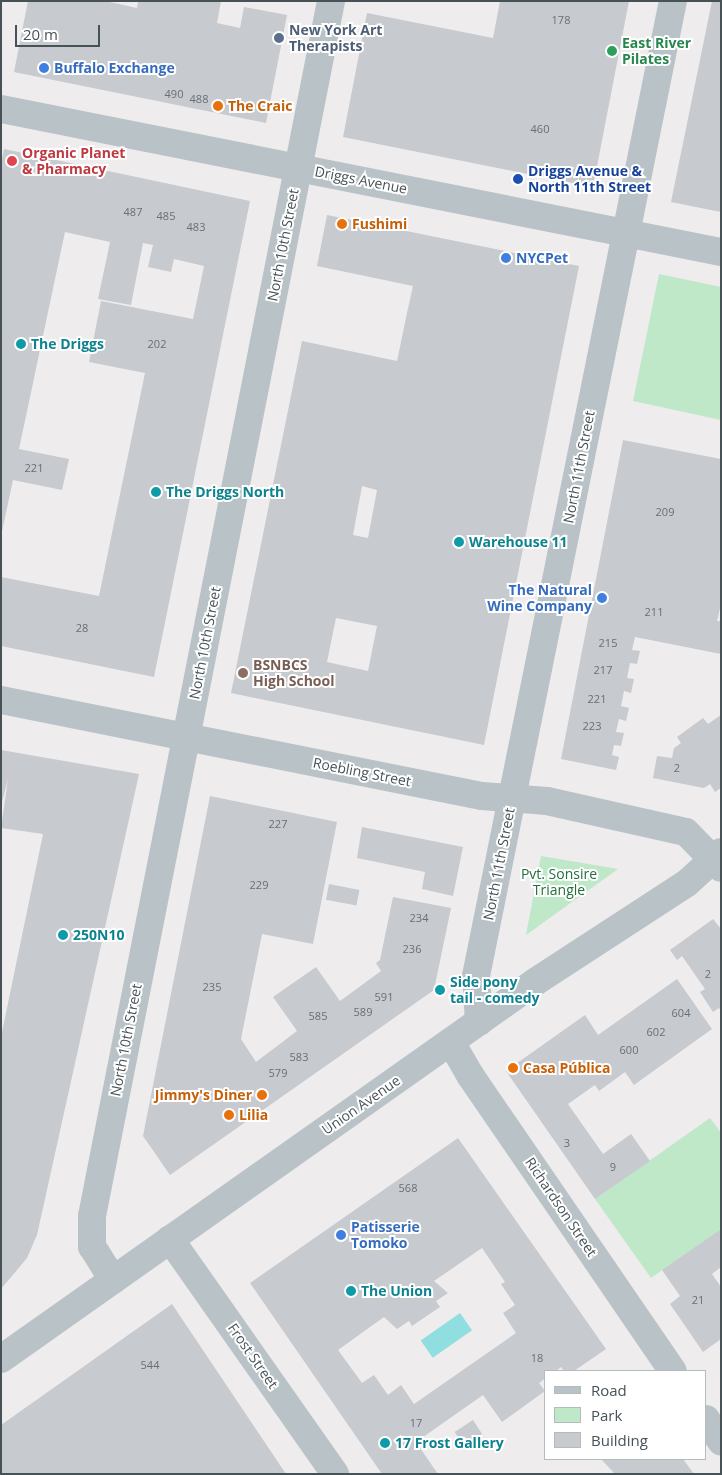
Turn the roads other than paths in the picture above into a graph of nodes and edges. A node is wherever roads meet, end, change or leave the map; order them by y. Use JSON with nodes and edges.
{"nodes":[{"id":1,"x":331,"y":1,"type":"edge"},
{"id":2,"x":673,"y":1,"type":"edge"},
{"id":3,"x":1,"y":109,"type":"edge"},
{"id":4,"x":298,"y":168,"type":"junction"},
{"id":5,"x":626,"y":234,"type":"junction"},
{"id":6,"x":721,"y":252,"type":"edge"},
{"id":7,"x":1,"y":700,"type":"edge"},
{"id":8,"x":186,"y":736,"type":"junction"},
{"id":9,"x":512,"y":798,"type":"junction"},
{"id":10,"x":718,"y":860,"type":"edge"},
{"id":11,"x":479,"y":1022,"type":"junction"},
{"id":12,"x":451,"y":1042,"type":"junction"},
{"id":13,"x":170,"y":1238,"type":"junction"},
{"id":14,"x":113,"y":1280,"type":"junction"},
{"id":15,"x":1,"y":1359,"type":"edge"},
{"id":16,"x":672,"y":1370,"type":"edge"},
{"id":17,"x":707,"y":1420,"type":"edge"},
{"id":18,"x":721,"y":1440,"type":"edge"},
{"id":19,"x":335,"y":1474,"type":"edge"}],
"edges":[{"from":1,"to":4,"type":"street","name":"North 10th Street"},
{"from":2,"to":5,"type":"street","name":"North 11th Street"},
{"from":3,"to":4,"type":"street","name":"Driggs Avenue"},
{"from":4,"to":5,"type":"street","name":"Driggs Avenue"},
{"from":4,"to":8,"type":"street","name":"North 10th Street"},
{"from":5,"to":6,"type":"street","name":"Driggs Avenue"},
{"from":5,"to":9,"type":"street","name":"North 11th Street"},
{"from":7,"to":8,"type":"street","name":"Roebling Street"},
{"from":8,"to":9,"type":"street","name":"Roebling Street"},
{"from":8,"to":14,"type":"street","name":"North 10th Street"},
{"from":9,"to":10,"type":"street","name":"Roebling Street"},
{"from":9,"to":11,"type":"street","name":"North 11th Street"},
{"from":10,"to":11,"type":"street","name":"Union Avenue"},
{"from":11,"to":12,"type":"street","name":"Union Avenue"},
{"from":12,"to":13,"type":"street","name":"Union Avenue"},
{"from":12,"to":16,"type":"street","name":"Richardson Street"},
{"from":13,"to":14,"type":"street","name":"Union Avenue"},
{"from":13,"to":19,"type":"street","name":"Frost Street"},
{"from":14,"to":15,"type":"street","name":"Union Avenue"},
{"from":17,"to":18,"type":"street"}]}
